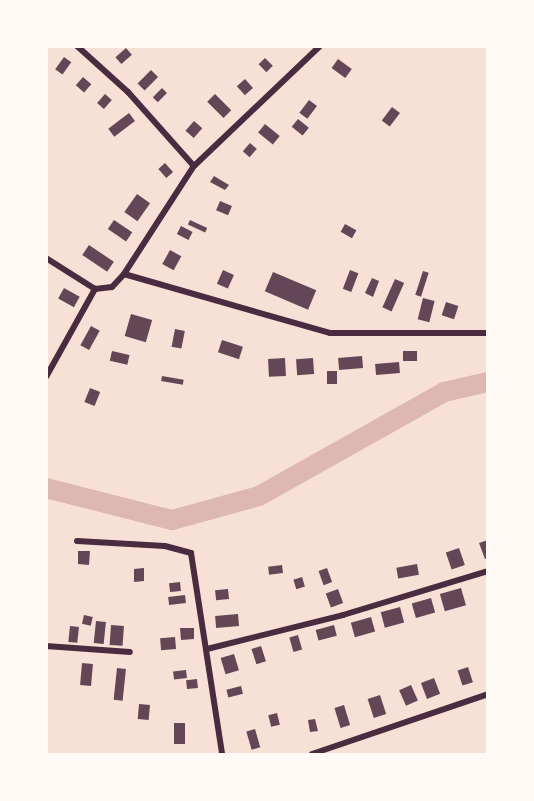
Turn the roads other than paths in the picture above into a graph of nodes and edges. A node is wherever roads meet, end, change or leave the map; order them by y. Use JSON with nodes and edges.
{"nodes":[{"id":1,"x":77,"y":46,"type":"edge"},
{"id":2,"x":320,"y":46,"type":"edge"},
{"id":3,"x":194,"y":166,"type":"junction"},
{"id":4,"x":46,"y":258,"type":"edge"},
{"id":5,"x":124,"y":274,"type":"junction"},
{"id":6,"x":95,"y":289,"type":"junction"},
{"id":7,"x":488,"y":333,"type":"edge"},
{"id":8,"x":46,"y":376,"type":"edge"},
{"id":9,"x":77,"y":541,"type":"dead end"},
{"id":10,"x":488,"y":571,"type":"edge"},
{"id":11,"x":46,"y":646,"type":"edge"},
{"id":12,"x":207,"y":649,"type":"junction"},
{"id":13,"x":130,"y":652,"type":"dead end"},
{"id":14,"x":488,"y":694,"type":"edge"},
{"id":15,"x":222,"y":754,"type":"edge"},
{"id":16,"x":312,"y":754,"type":"edge"}],
"edges":[{"from":1,"to":3,"type":"street"},
{"from":2,"to":3,"type":"street"},
{"from":3,"to":5,"type":"street"},
{"from":4,"to":6,"type":"street"},
{"from":5,"to":6,"type":"street"},
{"from":5,"to":7,"type":"street"},
{"from":6,"to":8,"type":"street"},
{"from":9,"to":12,"type":"street"},
{"from":10,"to":12,"type":"street"},
{"from":11,"to":13,"type":"street"},
{"from":12,"to":15,"type":"street"},
{"from":14,"to":16,"type":"street"}]}
